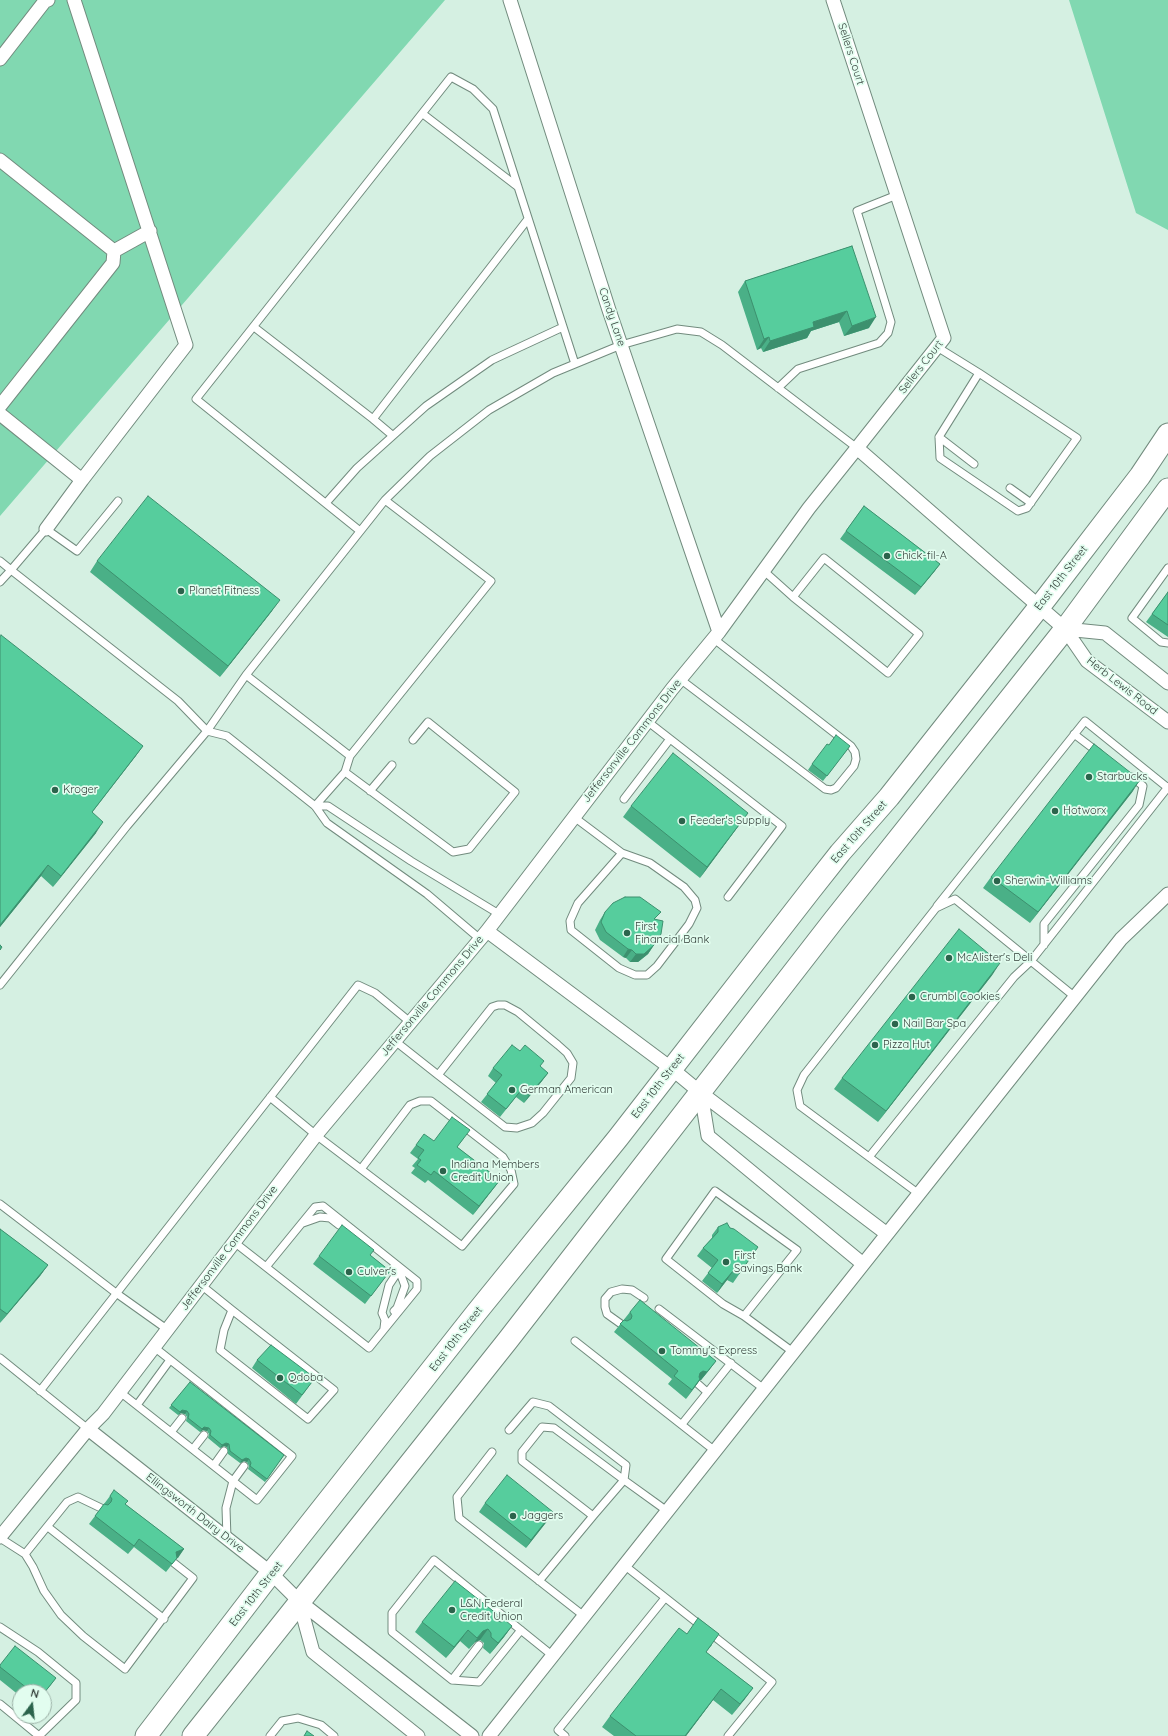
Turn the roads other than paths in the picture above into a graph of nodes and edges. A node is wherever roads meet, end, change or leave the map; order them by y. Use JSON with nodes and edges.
{"nodes":[{"id":1,"x":48,"y":0,"type":"edge"},
{"id":2,"x":74,"y":0,"type":"edge"},
{"id":3,"x":510,"y":0,"type":"edge"},
{"id":4,"x":833,"y":0,"type":"edge"},
{"id":5,"x":0,"y":59,"type":"edge"},
{"id":6,"x":423,"y":114,"type":"junction"},
{"id":7,"x":0,"y":160,"type":"edge"},
{"id":8,"x":518,"y":187,"type":"junction"},
{"id":9,"x":897,"y":195,"type":"junction"},
{"id":10,"x":528,"y":219,"type":"junction"},
{"id":11,"x":150,"y":231,"type":"junction"},
{"id":12,"x":114,"y":250,"type":"junction"},
{"id":13,"x":254,"y":327,"type":"junction"},
{"id":14,"x":563,"y":327,"type":"junction"},
{"id":15,"x":621,"y":345,"type":"junction"},
{"id":16,"x":937,"y":347,"type":"junction"},
{"id":17,"x":575,"y":364,"type":"junction"},
{"id":18,"x":978,"y":373,"type":"junction"},
{"id":19,"x":778,"y":388,"type":"junction"},
{"id":20,"x":0,"y":406,"type":"edge"},
{"id":21,"x":0,"y":414,"type":"edge"},
{"id":22,"x":373,"y":419,"type":"junction"},
{"id":23,"x":1168,"y":434,"type":"edge"},
{"id":24,"x":392,"y":435,"type":"junction"},
{"id":25,"x":939,"y":437,"type":"junction"},
{"id":26,"x":857,"y":448,"type":"junction"},
{"id":27,"x":974,"y":464,"type":"dead end"},
{"id":28,"x":82,"y":480,"type":"junction"},
{"id":29,"x":1010,"y":488,"type":"dead end"},
{"id":30,"x":1168,"y":489,"type":"edge"},
{"id":31,"x":385,"y":500,"type":"junction"},
{"id":32,"x":118,"y":501,"type":"dead end"},
{"id":33,"x":326,"y":503,"type":"junction"},
{"id":34,"x":1031,"y":503,"type":"junction"},
{"id":35,"x":46,"y":529,"type":"junction"},
{"id":36,"x":360,"y":531,"type":"junction"},
{"id":37,"x":0,"y":561,"type":"edge"},
{"id":38,"x":1168,"y":568,"type":"edge"},
{"id":39,"x":11,"y":570,"type":"junction"},
{"id":40,"x":764,"y":571,"type":"junction"},
{"id":41,"x":0,"y":582,"type":"edge"},
{"id":42,"x":793,"y":597,"type":"junction"},
{"id":43,"x":1039,"y":607,"type":"junction"},
{"id":44,"x":1065,"y":629,"type":"junction"},
{"id":45,"x":717,"y":635,"type":"junction"},
{"id":46,"x":1168,"y":643,"type":"edge"},
{"id":47,"x":246,"y":675,"type":"junction"},
{"id":48,"x":680,"y":679,"type":"junction"},
{"id":49,"x":1168,"y":683,"type":"edge"},
{"id":50,"x":647,"y":721,"type":"junction"},
{"id":51,"x":1168,"y":722,"type":"edge"},
{"id":52,"x":207,"y":731,"type":"junction"},
{"id":53,"x":1074,"y":734,"type":"junction"},
{"id":54,"x":670,"y":739,"type":"junction"},
{"id":55,"x":413,"y":740,"type":"dead end"},
{"id":56,"x":350,"y":756,"type":"junction"},
{"id":57,"x":1106,"y":758,"type":"edge"},
{"id":58,"x":392,"y":765,"type":"dead end"},
{"id":59,"x":345,"y":772,"type":"junction"},
{"id":60,"x":1124,"y":772,"type":"edge"},
{"id":61,"x":1168,"y":787,"type":"edge"},
{"id":62,"x":370,"y":791,"type":"junction"},
{"id":63,"x":624,"y":799,"type":"dead end"},
{"id":64,"x":315,"y":806,"type":"junction"},
{"id":65,"x":574,"y":817,"type":"junction"},
{"id":66,"x":622,"y":854,"type":"junction"},
{"id":67,"x":1168,"y":894,"type":"edge"},
{"id":68,"x":728,"y":898,"type":"dead end"},
{"id":69,"x":936,"y":908,"type":"junction"},
{"id":70,"x":499,"y":914,"type":"junction"},
{"id":71,"x":483,"y":935,"type":"junction"},
{"id":72,"x":1044,"y":945,"type":"junction"},
{"id":73,"x":1031,"y":962,"type":"junction"},
{"id":74,"x":0,"y":986,"type":"edge"},
{"id":75,"x":1075,"y":996,"type":"junction"},
{"id":76,"x":410,"y":1022,"type":"junction"},
{"id":77,"x":394,"y":1041,"type":"junction"},
{"id":78,"x":672,"y":1069,"type":"junction"},
{"id":79,"x":438,"y":1075,"type":"junction"},
{"id":80,"x":700,"y":1093,"type":"junction"},
{"id":81,"x":270,"y":1097,"type":"junction"},
{"id":82,"x":316,"y":1135,"type":"junction"},
{"id":83,"x":869,"y":1157,"type":"junction"},
{"id":84,"x":361,"y":1169,"type":"junction"},
{"id":85,"x":919,"y":1194,"type":"junction"},
{"id":86,"x":0,"y":1204,"type":"edge"},
{"id":87,"x":302,"y":1224,"type":"junction"},
{"id":88,"x":887,"y":1234,"type":"junction"},
{"id":89,"x":234,"y":1242,"type":"junction"},
{"id":90,"x":863,"y":1264,"type":"junction"},
{"id":91,"x":266,"y":1267,"type":"junction"},
{"id":92,"x":399,"y":1270,"type":"junction"},
{"id":93,"x":201,"y":1286,"type":"junction"},
{"id":94,"x":116,"y":1293,"type":"junction"},
{"id":95,"x":644,"y":1298,"type":"dead end"},
{"id":96,"x":659,"y":1309,"type":"dead end"},
{"id":97,"x":232,"y":1310,"type":"junction"},
{"id":98,"x":744,"y":1316,"type":"junction"},
{"id":99,"x":385,"y":1320,"type":"junction"},
{"id":100,"x":621,"y":1324,"type":"edge"},
{"id":101,"x":384,"y":1328,"type":"junction"},
{"id":102,"x":168,"y":1330,"type":"junction"},
{"id":103,"x":576,"y":1341,"type":"dead end"},
{"id":104,"x":154,"y":1347,"type":"junction"},
{"id":105,"x":793,"y":1352,"type":"junction"},
{"id":106,"x":0,"y":1358,"type":"edge"},
{"id":107,"x":170,"y":1360,"type":"junction"},
{"id":108,"x":731,"y":1363,"type":"junction"},
{"id":109,"x":698,"y":1384,"type":"edge"},
{"id":110,"x":206,"y":1387,"type":"junction"},
{"id":111,"x":764,"y":1388,"type":"junction"},
{"id":112,"x":40,"y":1391,"type":"junction"},
{"id":113,"x":120,"y":1392,"type":"junction"},
{"id":114,"x":707,"y":1392,"type":"junction"},
{"id":115,"x":201,"y":1394,"type":"edge"},
{"id":116,"x":137,"y":1405,"type":"junction"},
{"id":117,"x":227,"y":1405,"type":"junction"},
{"id":118,"x":222,"y":1411,"type":"edge"},
{"id":119,"x":182,"y":1418,"type":"dead end"},
{"id":120,"x":682,"y":1424,"type":"junction"},
{"id":121,"x":88,"y":1429,"type":"junction"},
{"id":122,"x":509,"y":1430,"type":"dead end"},
{"id":123,"x":171,"y":1432,"type":"junction"},
{"id":124,"x":204,"y":1435,"type":"dead end"},
{"id":125,"x":193,"y":1449,"type":"junction"},
{"id":126,"x":224,"y":1451,"type":"dead end"},
{"id":127,"x":715,"y":1451,"type":"junction"},
{"id":128,"x":492,"y":1452,"type":"dead end"},
{"id":129,"x":214,"y":1465,"type":"junction"},
{"id":130,"x":244,"y":1466,"type":"dead end"},
{"id":131,"x":624,"y":1480,"type":"junction"},
{"id":132,"x":233,"y":1481,"type":"junction"},
{"id":133,"x":101,"y":1508,"type":"edge"},
{"id":134,"x":667,"y":1511,"type":"junction"},
{"id":135,"x":593,"y":1516,"type":"junction"},
{"id":136,"x":48,"y":1527,"type":"junction"},
{"id":137,"x":0,"y":1538,"type":"edge"},
{"id":138,"x":227,"y":1538,"type":"junction"},
{"id":139,"x":25,"y":1554,"type":"junction"},
{"id":140,"x":174,"y":1563,"type":"edge"},
{"id":141,"x":624,"y":1565,"type":"junction"},
{"id":142,"x":271,"y":1573,"type":"junction"},
{"id":143,"x":540,"y":1581,"type":"junction"},
{"id":144,"x":665,"y":1598,"type":"junction"},
{"id":145,"x":299,"y":1601,"type":"junction"},
{"id":146,"x":502,"y":1615,"type":"junction"},
{"id":147,"x":584,"y":1616,"type":"junction"},
{"id":148,"x":164,"y":1619,"type":"junction"},
{"id":149,"x":497,"y":1622,"type":"edge"},
{"id":150,"x":0,"y":1627,"type":"edge"},
{"id":151,"x":521,"y":1630,"type":"junction"},
{"id":152,"x":479,"y":1645,"type":"edge"},
{"id":153,"x":553,"y":1656,"type":"junction"},
{"id":154,"x":452,"y":1680,"type":"junction"},
{"id":155,"x":0,"y":1704,"type":"edge"},
{"id":156,"x":39,"y":1736,"type":"edge"},
{"id":157,"x":146,"y":1736,"type":"edge"},
{"id":158,"x":193,"y":1736,"type":"edge"},
{"id":159,"x":270,"y":1736,"type":"edge"},
{"id":160,"x":334,"y":1736,"type":"edge"},
{"id":161,"x":418,"y":1736,"type":"edge"},
{"id":162,"x":472,"y":1736,"type":"edge"},
{"id":163,"x":489,"y":1736,"type":"edge"},
{"id":164,"x":566,"y":1736,"type":"edge"},
{"id":165,"x":728,"y":1736,"type":"edge"}],
"edges":[{"from":1,"to":5,"type":"street"},
{"from":2,"to":11,"type":"street"},
{"from":3,"to":15,"type":"street","name":"Candy Lane"},
{"from":4,"to":9,"type":"street","name":"Sellers Court"},
{"from":6,"to":8,"type":"lane"},
{"from":6,"to":8,"type":"lane"},
{"from":6,"to":13,"type":"lane"},
{"from":7,"to":12,"type":"street"},
{"from":8,"to":10,"type":"lane"},
{"from":9,"to":16,"type":"street","name":"Sellers Court"},
{"from":9,"to":19,"type":"lane"},
{"from":10,"to":14,"type":"lane"},
{"from":10,"to":22,"type":"lane"},
{"from":11,"to":12,"type":"street"},
{"from":11,"to":28,"type":"street"},
{"from":12,"to":20,"type":"street"},
{"from":13,"to":22,"type":"lane"},
{"from":13,"to":33,"type":"lane"},
{"from":14,"to":17,"type":"lane"},
{"from":14,"to":24,"type":"lane"},
{"from":15,"to":17,"type":"lane"},
{"from":15,"to":19,"type":"lane"},
{"from":15,"to":45,"type":"street","name":"Candy Lane"},
{"from":16,"to":18,"type":"lane"},
{"from":16,"to":26,"type":"street","name":"Sellers Court"},
{"from":17,"to":31,"type":"lane"},
{"from":18,"to":25,"type":"lane"},
{"from":18,"to":34,"type":"lane"},
{"from":19,"to":26,"type":"lane"},
{"from":21,"to":28,"type":"street"},
{"from":22,"to":24,"type":"lane"},
{"from":23,"to":43,"type":"main road","name":"East 10th Street"},
{"from":24,"to":33,"type":"lane"},
{"from":25,"to":27,"type":"lane"},
{"from":25,"to":34,"type":"lane"},
{"from":26,"to":40,"type":"street","name":"Jeffersonville Commons Drive"},
{"from":26,"to":43,"type":"street"},
{"from":28,"to":35,"type":"street"},
{"from":29,"to":34,"type":"lane"},
{"from":30,"to":44,"type":"main road"},
{"from":31,"to":36,"type":"lane"},
{"from":31,"to":56,"type":"lane"},
{"from":32,"to":35,"type":"lane"},
{"from":33,"to":36,"type":"lane"},
{"from":35,"to":39,"type":"lane"},
{"from":36,"to":47,"type":"lane"},
{"from":37,"to":39,"type":"lane"},
{"from":38,"to":46,"type":"lane"},
{"from":39,"to":41,"type":"lane"},
{"from":39,"to":52,"type":"lane"},
{"from":40,"to":42,"type":"lane"},
{"from":40,"to":45,"type":"street","name":"Jeffersonville Commons Drive"},
{"from":42,"to":42,"type":"lane"},
{"from":43,"to":44,"type":"street","name":"Herb Lewis Road"},
{"from":43,"to":78,"type":"main road","name":"East 10th Street"},
{"from":44,"to":49,"type":"street"},
{"from":44,"to":51,"type":"street","name":"Herb Lewis Road"},
{"from":44,"to":80,"type":"main road"},
{"from":45,"to":48,"type":"street","name":"Jeffersonville Commons Drive"},
{"from":45,"to":48,"type":"lane"},
{"from":47,"to":52,"type":"lane"},
{"from":47,"to":56,"type":"lane"},
{"from":48,"to":50,"type":"street","name":"Jeffersonville Commons Drive"},
{"from":50,"to":54,"type":"lane"},
{"from":50,"to":65,"type":"street","name":"Jeffersonville Commons Drive"},
{"from":52,"to":64,"type":"lane"},
{"from":52,"to":74,"type":"lane"},
{"from":53,"to":57,"type":"lane"},
{"from":53,"to":61,"type":"lane"},
{"from":53,"to":69,"type":"lane"},
{"from":54,"to":63,"type":"lane"},
{"from":54,"to":68,"type":"lane"},
{"from":55,"to":62,"type":"lane"},
{"from":56,"to":59,"type":"lane"},
{"from":58,"to":62,"type":"lane"},
{"from":59,"to":62,"type":"lane"},
{"from":59,"to":64,"type":"lane"},
{"from":60,"to":72,"type":"lane"},
{"from":61,"to":72,"type":"lane"},
{"from":64,"to":70,"type":"lane"},
{"from":64,"to":71,"type":"lane"},
{"from":65,"to":66,"type":"lane"},
{"from":65,"to":70,"type":"street","name":"Jeffersonville Commons Drive"},
{"from":66,"to":66,"type":"lane"},
{"from":67,"to":75,"type":"street"},
{"from":69,"to":73,"type":"lane"},
{"from":69,"to":83,"type":"lane"},
{"from":70,"to":71,"type":"street","name":"Jeffersonville Commons Drive"},
{"from":71,"to":76,"type":"street","name":"Jeffersonville Commons Drive"},
{"from":71,"to":78,"type":"street"},
{"from":72,"to":73,"type":"lane"},
{"from":73,"to":75,"type":"lane"},
{"from":73,"to":83,"type":"lane"},
{"from":75,"to":85,"type":"street"},
{"from":76,"to":77,"type":"street","name":"Jeffersonville Commons Drive"},
{"from":76,"to":81,"type":"lane"},
{"from":77,"to":79,"type":"lane"},
{"from":77,"to":82,"type":"street","name":"Jeffersonville Commons Drive"},
{"from":78,"to":80,"type":"street"},
{"from":78,"to":142,"type":"main road","name":"East 10th Street"},
{"from":79,"to":79,"type":"lane"},
{"from":80,"to":88,"type":"street"},
{"from":80,"to":90,"type":"street"},
{"from":80,"to":145,"type":"main road"},
{"from":81,"to":82,"type":"lane"},
{"from":81,"to":94,"type":"lane"},
{"from":82,"to":84,"type":"lane"},
{"from":82,"to":89,"type":"street","name":"Jeffersonville Commons Drive"},
{"from":83,"to":85,"type":"lane"},
{"from":84,"to":84,"type":"lane"},
{"from":85,"to":88,"type":"street"},
{"from":86,"to":94,"type":"lane"},
{"from":87,"to":91,"type":"lane"},
{"from":87,"to":92,"type":"lane"},
{"from":87,"to":101,"type":"lane"},
{"from":88,"to":90,"type":"street"},
{"from":89,"to":91,"type":"lane"},
{"from":89,"to":93,"type":"street","name":"Jeffersonville Commons Drive"},
{"from":90,"to":105,"type":"street"},
{"from":91,"to":101,"type":"lane"},
{"from":92,"to":99,"type":"lane"},
{"from":92,"to":99,"type":"lane"},
{"from":93,"to":97,"type":"lane"},
{"from":93,"to":102,"type":"street","name":"Jeffersonville Commons Drive"},
{"from":94,"to":102,"type":"lane"},
{"from":94,"to":112,"type":"lane"},
{"from":95,"to":100,"type":"lane"},
{"from":96,"to":108,"type":"lane"},
{"from":97,"to":97,"type":"lane"},
{"from":98,"to":98,"type":"lane"},
{"from":98,"to":105,"type":"lane"},
{"from":99,"to":101,"type":"lane"},
{"from":102,"to":104,"type":"street","name":"Jeffersonville Commons Drive"},
{"from":103,"to":120,"type":"lane"},
{"from":104,"to":107,"type":"lane"},
{"from":104,"to":113,"type":"street","name":"Jeffersonville Commons Drive"},
{"from":105,"to":111,"type":"street"},
{"from":106,"to":112,"type":"lane"},
{"from":107,"to":110,"type":"lane"},
{"from":107,"to":116,"type":"lane"},
{"from":108,"to":111,"type":"lane"},
{"from":108,"to":114,"type":"lane"},
{"from":109,"to":114,"type":"lane"},
{"from":110,"to":115,"type":"lane"},
{"from":110,"to":117,"type":"lane"},
{"from":111,"to":127,"type":"street"},
{"from":112,"to":121,"type":"lane"},
{"from":113,"to":116,"type":"lane"},
{"from":113,"to":121,"type":"street","name":"Jeffersonville Commons Drive"},
{"from":114,"to":120,"type":"lane"},
{"from":116,"to":123,"type":"lane"},
{"from":117,"to":118,"type":"lane"},
{"from":117,"to":132,"type":"lane"},
{"from":119,"to":123,"type":"lane"},
{"from":120,"to":127,"type":"lane"},
{"from":121,"to":137,"type":"street","name":"Jeffersonville Commons Drive"},
{"from":121,"to":138,"type":"street","name":"Ellingsworth Dairy Drive"},
{"from":122,"to":131,"type":"lane"},
{"from":123,"to":125,"type":"lane"},
{"from":124,"to":125,"type":"lane"},
{"from":125,"to":129,"type":"lane"},
{"from":126,"to":129,"type":"lane"},
{"from":127,"to":134,"type":"street"},
{"from":128,"to":143,"type":"lane"},
{"from":129,"to":132,"type":"lane"},
{"from":130,"to":132,"type":"lane"},
{"from":131,"to":134,"type":"lane"},
{"from":131,"to":135,"type":"lane"},
{"from":131,"to":135,"type":"lane"},
{"from":132,"to":138,"type":"lane"},
{"from":133,"to":136,"type":"lane"},
{"from":134,"to":141,"type":"street"},
{"from":135,"to":143,"type":"lane"},
{"from":136,"to":139,"type":"lane"},
{"from":136,"to":148,"type":"lane"},
{"from":137,"to":139,"type":"lane"},
{"from":138,"to":142,"type":"street","name":"Ellingsworth Dairy Drive"},
{"from":139,"to":148,"type":"lane"},
{"from":140,"to":148,"type":"lane"},
{"from":141,"to":144,"type":"lane"},
{"from":141,"to":147,"type":"street"},
{"from":142,"to":145,"type":"street","name":"Ellingsworth Dairy Drive"},
{"from":142,"to":157,"type":"main road","name":"East 10th Street"},
{"from":143,"to":147,"type":"lane"},
{"from":144,"to":164,"type":"lane"},
{"from":144,"to":165,"type":"lane"},
{"from":145,"to":158,"type":"main road"},
{"from":145,"to":161,"type":"street","name":"Ellingsworth Dairy Drive"},
{"from":145,"to":162,"type":"street","name":"Ellingsworth Dairy Drive"},
{"from":146,"to":149,"type":"lane"},
{"from":146,"to":151,"type":"lane"},
{"from":146,"to":154,"type":"lane"},
{"from":147,"to":153,"type":"street"},
{"from":150,"to":156,"type":"lane"},
{"from":151,"to":153,"type":"lane"},
{"from":151,"to":154,"type":"lane"},
{"from":152,"to":154,"type":"lane"},
{"from":153,"to":163,"type":"street"},
{"from":155,"to":156,"type":"lane"},
{"from":159,"to":160,"type":"lane"}]}
